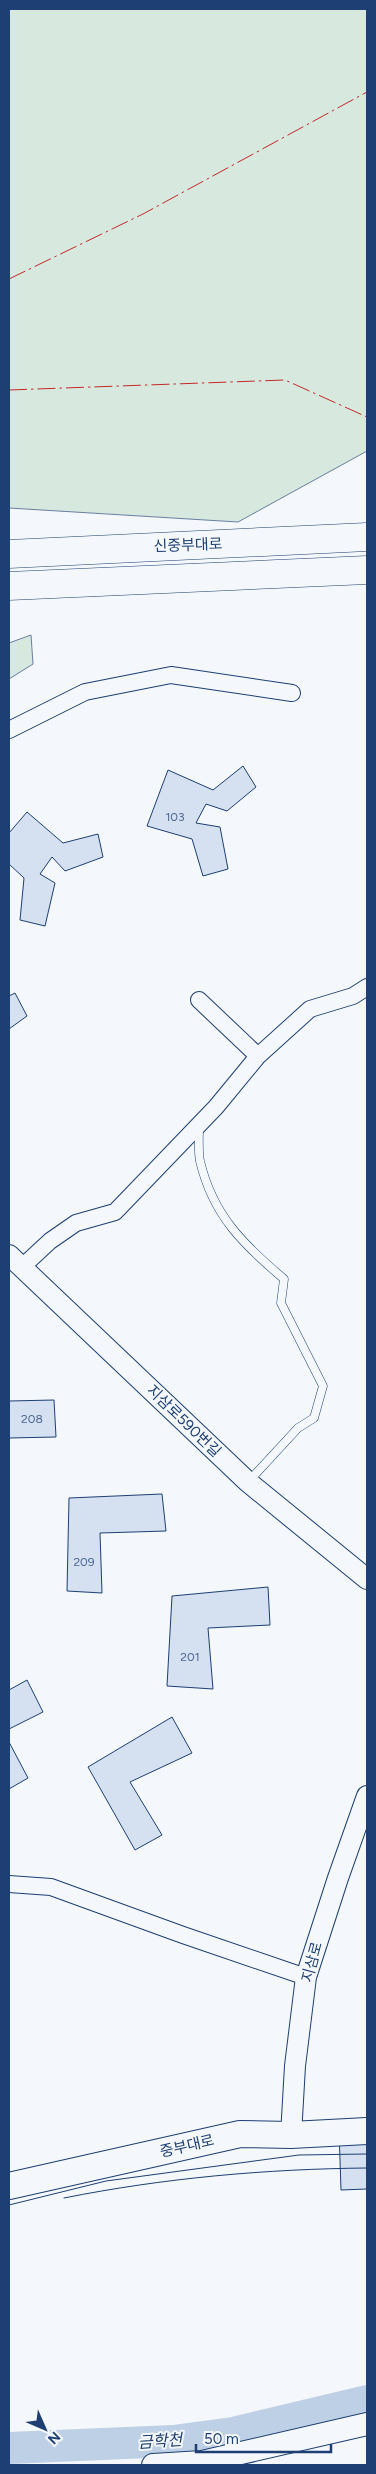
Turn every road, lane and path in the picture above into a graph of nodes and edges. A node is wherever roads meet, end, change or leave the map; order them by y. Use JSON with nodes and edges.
{"nodes":[{"id":1,"x":367,"y":538,"type":"edge"},
{"id":2,"x":9,"y":554,"type":"edge"},
{"id":3,"x":366,"y":570,"type":"edge"},
{"id":4,"x":9,"y":586,"type":"edge"},
{"id":5,"x":292,"y":693,"type":"dead end"},
{"id":6,"x":9,"y":730,"type":"edge"},
{"id":7,"x":367,"y":987,"type":"edge"},
{"id":8,"x":199,"y":1000,"type":"dead end"},
{"id":9,"x":258,"y":1056,"type":"junction"},
{"id":10,"x":198,"y":1126,"type":"junction"},
{"id":11,"x":16,"y":1261,"type":"edge"},
{"id":12,"x":248,"y":1482,"type":"junction"},
{"id":13,"x":367,"y":1579,"type":"edge"},
{"id":14,"x":367,"y":1796,"type":"edge"},
{"id":15,"x":9,"y":1884,"type":"edge"},
{"id":16,"x":306,"y":1977,"type":"junction"},
{"id":17,"x":367,"y":2131,"type":"edge"},
{"id":18,"x":292,"y":2135,"type":"junction"},
{"id":19,"x":9,"y":2186,"type":"edge"},
{"id":20,"x":367,"y":2424,"type":"edge"},
{"id":21,"x":204,"y":2464,"type":"edge"},
{"id":22,"x":153,"y":2465,"type":"edge"}],
"edges":[{"from":1,"to":2,"type":"highway","name":"신중부대로"},
{"from":3,"to":4,"type":"highway"},
{"from":5,"to":6,"type":"street"},
{"from":7,"to":9,"type":"street"},
{"from":8,"to":9,"type":"street"},
{"from":9,"to":10,"type":"street"},
{"from":10,"to":11,"type":"street"},
{"from":10,"to":12,"type":"lane"},
{"from":11,"to":12,"type":"street","name":"지삼로590번길"},
{"from":12,"to":13,"type":"street","name":"지삼로590번길"},
{"from":14,"to":16,"type":"street","name":"지삼로"},
{"from":15,"to":16,"type":"street"},
{"from":16,"to":18,"type":"street","name":"지삼로"},
{"from":17,"to":18,"type":"main road","name":"중부대로"},
{"from":18,"to":19,"type":"main road","name":"중부대로"},
{"from":20,"to":21,"type":"main road"},
{"from":21,"to":22,"type":"main road"}]}
